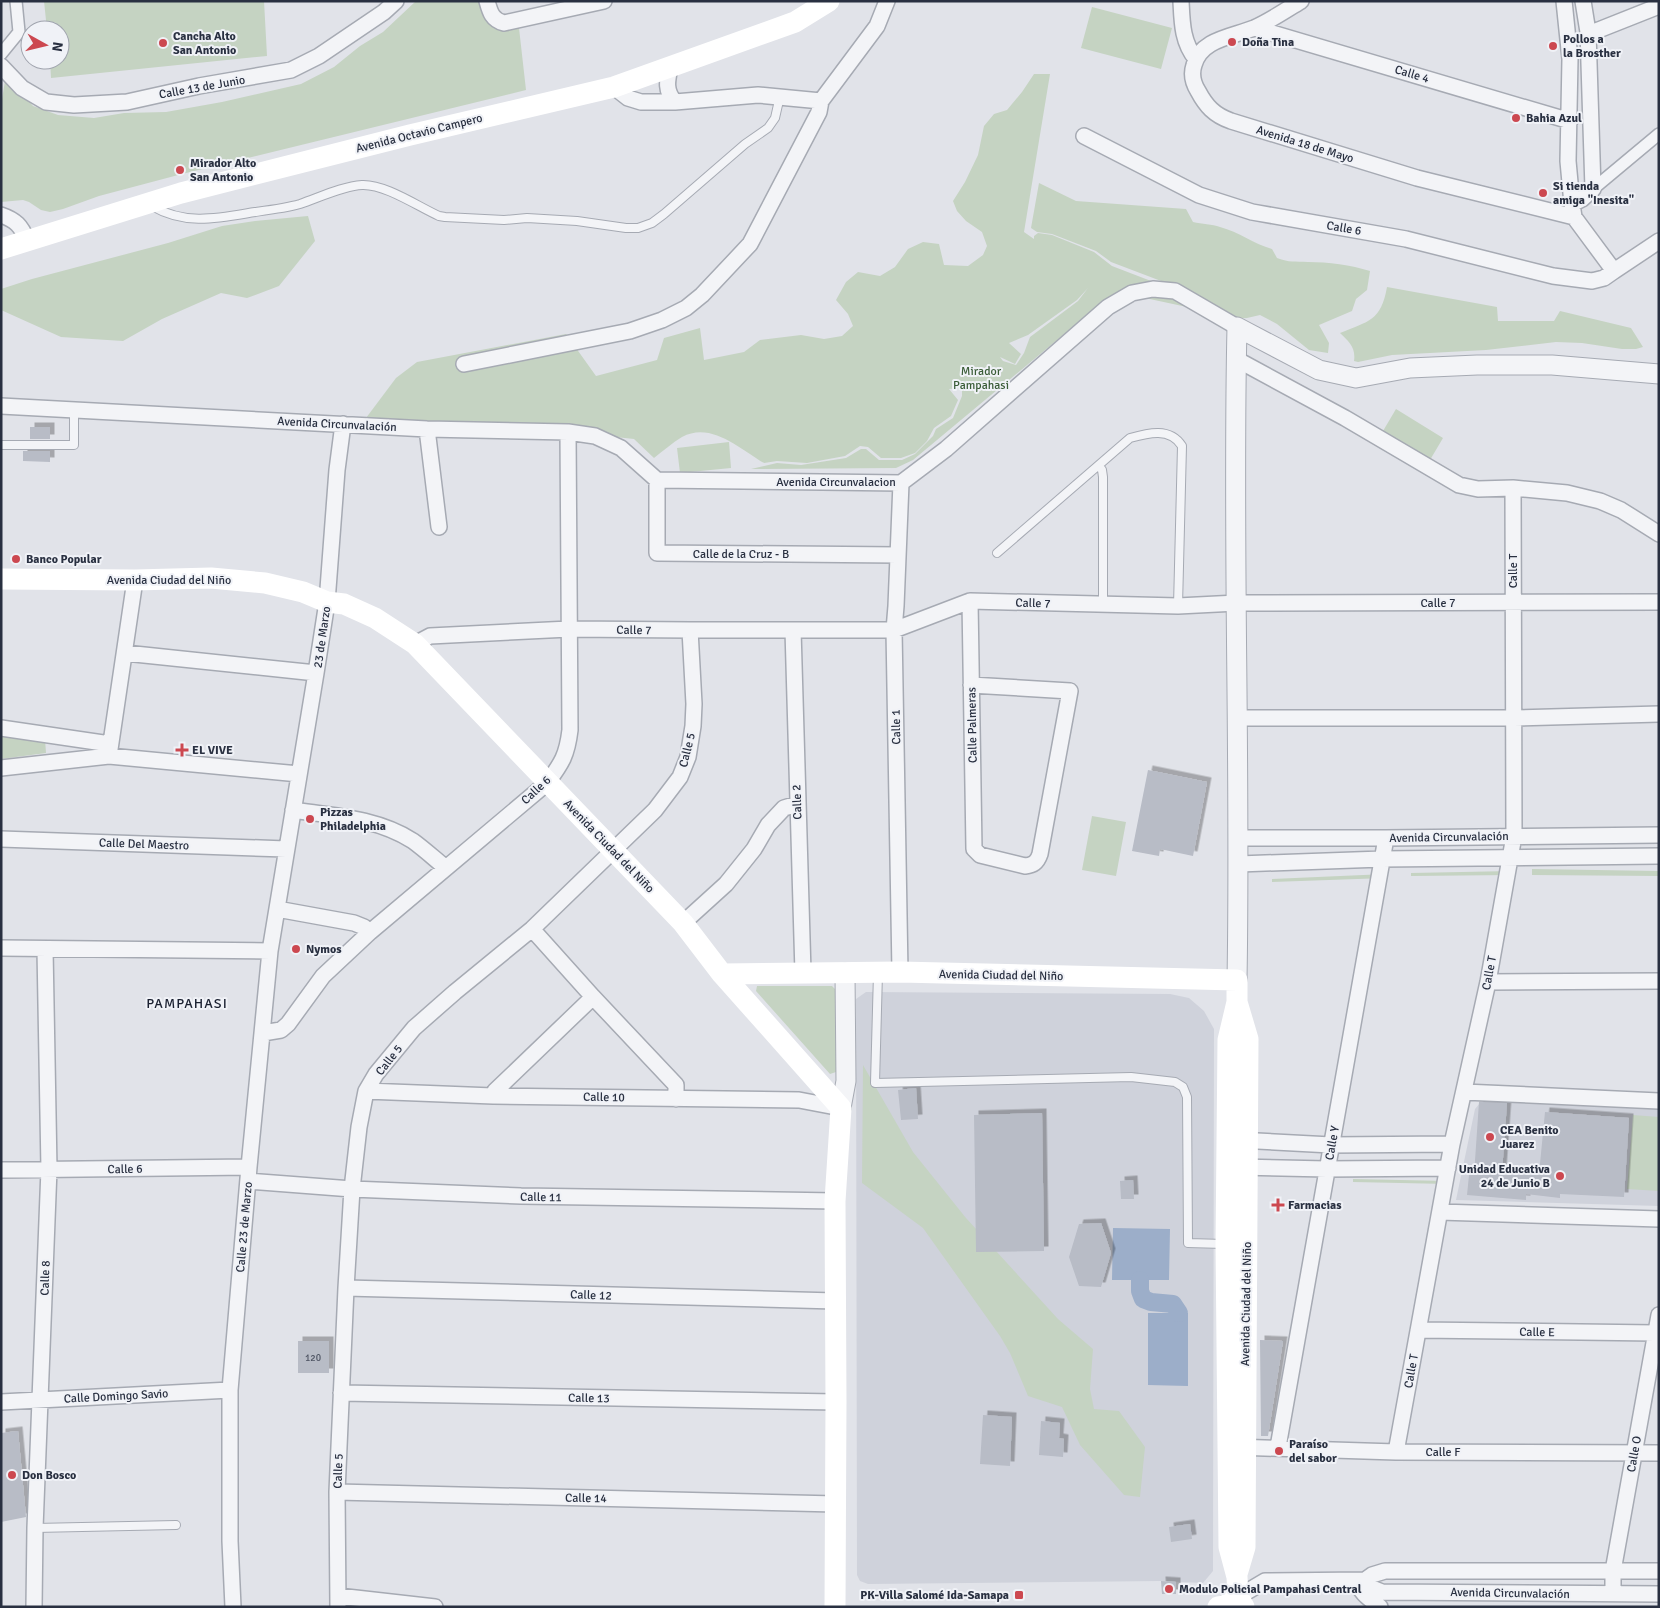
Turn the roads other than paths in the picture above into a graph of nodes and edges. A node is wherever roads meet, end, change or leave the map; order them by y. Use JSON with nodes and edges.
{"nodes":[{"id":1,"x":16,"y":1,"type":"edge"},
{"id":2,"x":396,"y":1,"type":"edge"},
{"id":3,"x":487,"y":1,"type":"edge"},
{"id":4,"x":604,"y":1,"type":"edge"},
{"id":5,"x":830,"y":1,"type":"edge"},
{"id":6,"x":886,"y":1,"type":"edge"},
{"id":7,"x":1181,"y":1,"type":"edge"},
{"id":8,"x":1301,"y":1,"type":"edge"},
{"id":9,"x":1564,"y":1,"type":"edge"},
{"id":10,"x":1583,"y":1,"type":"edge"},
{"id":11,"x":1659,"y":6,"type":"edge"},
{"id":12,"x":1254,"y":28,"type":"junction"},
{"id":13,"x":1588,"y":32,"type":"junction"},
{"id":14,"x":1,"y":54,"type":"edge"},
{"id":15,"x":1196,"y":59,"type":"junction"},
{"id":16,"x":1,"y":66,"type":"edge"},
{"id":17,"x":670,"y":68,"type":"junction"},
{"id":18,"x":614,"y":87,"type":"junction"},
{"id":19,"x":780,"y":96,"type":"junction"},
{"id":20,"x":821,"y":101,"type":"junction"},
{"id":21,"x":675,"y":102,"type":"junction"},
{"id":22,"x":1570,"y":121,"type":"junction"},
{"id":23,"x":1659,"y":134,"type":"edge"},
{"id":24,"x":1084,"y":136,"type":"dead end"},
{"id":25,"x":1593,"y":189,"type":"junction"},
{"id":26,"x":148,"y":203,"type":"junction"},
{"id":27,"x":1573,"y":211,"type":"junction"},
{"id":28,"x":1,"y":215,"type":"edge"},
{"id":29,"x":27,"y":240,"type":"junction"},
{"id":30,"x":1659,"y":241,"type":"edge"},
{"id":31,"x":1,"y":249,"type":"edge"},
{"id":32,"x":1614,"y":271,"type":"junction"},
{"id":33,"x":1237,"y":327,"type":"junction"},
{"id":34,"x":1236,"y":359,"type":"junction"},
{"id":35,"x":464,"y":364,"type":"dead end"},
{"id":36,"x":1659,"y":374,"type":"edge"},
{"id":37,"x":1,"y":408,"type":"edge"},
{"id":38,"x":74,"y":410,"type":"junction"},
{"id":39,"x":343,"y":424,"type":"junction"},
{"id":40,"x":427,"y":429,"type":"junction"},
{"id":41,"x":568,"y":432,"type":"junction"},
{"id":42,"x":1,"y":445,"type":"edge"},
{"id":43,"x":1098,"y":466,"type":"junction"},
{"id":44,"x":658,"y":480,"type":"junction"},
{"id":45,"x":901,"y":483,"type":"junction"},
{"id":46,"x":1513,"y":488,"type":"junction"},
{"id":47,"x":439,"y":527,"type":"dead end"},
{"id":48,"x":1659,"y":534,"type":"edge"},
{"id":49,"x":997,"y":553,"type":"dead end"},
{"id":50,"x":898,"y":555,"type":"junction"},
{"id":51,"x":1,"y":578,"type":"edge"},
{"id":52,"x":135,"y":580,"type":"junction"},
{"id":53,"x":970,"y":601,"type":"junction"},
{"id":54,"x":327,"y":602,"type":"junction"},
{"id":55,"x":1659,"y":602,"type":"edge"},
{"id":56,"x":1237,"y":603,"type":"junction"},
{"id":57,"x":1514,"y":603,"type":"junction"},
{"id":58,"x":1103,"y":605,"type":"junction"},
{"id":59,"x":1178,"y":606,"type":"junction"},
{"id":60,"x":569,"y":629,"type":"junction"},
{"id":61,"x":690,"y":630,"type":"junction"},
{"id":62,"x":793,"y":630,"type":"junction"},
{"id":63,"x":894,"y":630,"type":"junction"},
{"id":64,"x":416,"y":644,"type":"junction"},
{"id":65,"x":125,"y":653,"type":"junction"},
{"id":66,"x":316,"y":673,"type":"junction"},
{"id":67,"x":971,"y":686,"type":"junction"},
{"id":68,"x":1659,"y":714,"type":"edge"},
{"id":69,"x":1237,"y":718,"type":"junction"},
{"id":70,"x":1514,"y":718,"type":"junction"},
{"id":71,"x":1,"y":728,"type":"edge"},
{"id":72,"x":109,"y":750,"type":"junction"},
{"id":73,"x":1,"y":768,"type":"edge"},
{"id":74,"x":299,"y":774,"type":"junction"},
{"id":75,"x":547,"y":783,"type":"junction"},
{"id":76,"x":797,"y":804,"type":"junction"},
{"id":77,"x":293,"y":810,"type":"junction"},
{"id":78,"x":1659,"y":835,"type":"edge"},
{"id":79,"x":1514,"y":836,"type":"junction"},
{"id":80,"x":1239,"y":838,"type":"junction"},
{"id":81,"x":1386,"y":838,"type":"junction"},
{"id":82,"x":1,"y":839,"type":"edge"},
{"id":83,"x":286,"y":849,"type":"junction"},
{"id":84,"x":615,"y":851,"type":"junction"},
{"id":85,"x":1659,"y":856,"type":"edge"},
{"id":86,"x":1510,"y":858,"type":"junction"},
{"id":87,"x":1382,"y":859,"type":"junction"},
{"id":88,"x":1239,"y":864,"type":"junction"},
{"id":89,"x":446,"y":868,"type":"junction"},
{"id":90,"x":277,"y":909,"type":"junction"},
{"id":91,"x":683,"y":923,"type":"junction"},
{"id":92,"x":532,"y":929,"type":"junction"},
{"id":93,"x":370,"y":932,"type":"junction"},
{"id":94,"x":1,"y":948,"type":"edge"},
{"id":95,"x":45,"y":949,"type":"junction"},
{"id":96,"x":270,"y":951,"type":"junction"},
{"id":97,"x":878,"y":972,"type":"junction"},
{"id":98,"x":900,"y":972,"type":"junction"},
{"id":99,"x":803,"y":973,"type":"junction"},
{"id":100,"x":845,"y":973,"type":"junction"},
{"id":101,"x":722,"y":974,"type":"junction"},
{"id":102,"x":1237,"y":980,"type":"junction"},
{"id":103,"x":1659,"y":981,"type":"edge"},
{"id":104,"x":1488,"y":982,"type":"junction"},
{"id":105,"x":593,"y":997,"type":"junction"},
{"id":106,"x":263,"y":1033,"type":"junction"},
{"id":107,"x":366,"y":1091,"type":"junction"},
{"id":108,"x":1464,"y":1092,"type":"junction"},
{"id":109,"x":492,"y":1096,"type":"junction"},
{"id":110,"x":676,"y":1099,"type":"junction"},
{"id":111,"x":1659,"y":1101,"type":"edge"},
{"id":112,"x":841,"y":1108,"type":"junction"},
{"id":113,"x":1237,"y":1140,"type":"junction"},
{"id":114,"x":1452,"y":1144,"type":"junction"},
{"id":115,"x":1331,"y":1145,"type":"junction"},
{"id":116,"x":1237,"y":1167,"type":"junction"},
{"id":117,"x":1327,"y":1168,"type":"junction"},
{"id":118,"x":1448,"y":1168,"type":"junction"},
{"id":119,"x":49,"y":1169,"type":"junction"},
{"id":120,"x":1,"y":1170,"type":"edge"},
{"id":121,"x":249,"y":1174,"type":"junction"},
{"id":122,"x":352,"y":1189,"type":"junction"},
{"id":123,"x":835,"y":1201,"type":"junction"},
{"id":124,"x":1440,"y":1212,"type":"junction"},
{"id":125,"x":1659,"y":1219,"type":"edge"},
{"id":126,"x":1226,"y":1244,"type":"junction"},
{"id":127,"x":346,"y":1288,"type":"junction"},
{"id":128,"x":836,"y":1301,"type":"junction"},
{"id":129,"x":1659,"y":1314,"type":"edge"},
{"id":130,"x":1418,"y":1330,"type":"junction"},
{"id":131,"x":1655,"y":1333,"type":"junction"},
{"id":132,"x":230,"y":1390,"type":"junction"},
{"id":133,"x":341,"y":1393,"type":"junction"},
{"id":134,"x":40,"y":1400,"type":"junction"},
{"id":135,"x":1,"y":1402,"type":"edge"},
{"id":136,"x":836,"y":1402,"type":"junction"},
{"id":137,"x":1236,"y":1447,"type":"junction"},
{"id":138,"x":1278,"y":1448,"type":"junction"},
{"id":139,"x":1396,"y":1452,"type":"junction"},
{"id":140,"x":1635,"y":1452,"type":"junction"},
{"id":141,"x":1659,"y":1453,"type":"edge"},
{"id":142,"x":337,"y":1492,"type":"junction"},
{"id":143,"x":836,"y":1504,"type":"junction"},
{"id":144,"x":176,"y":1525,"type":"dead end"},
{"id":145,"x":35,"y":1528,"type":"junction"},
{"id":146,"x":1614,"y":1571,"type":"junction"},
{"id":147,"x":1659,"y":1572,"type":"edge"},
{"id":148,"x":1361,"y":1579,"type":"junction"},
{"id":149,"x":1240,"y":1594,"type":"edge"},
{"id":150,"x":1613,"y":1594,"type":"junction"},
{"id":151,"x":1659,"y":1594,"type":"edge"},
{"id":152,"x":338,"y":1601,"type":"edge"},
{"id":153,"x":34,"y":1607,"type":"edge"},
{"id":154,"x":233,"y":1607,"type":"edge"},
{"id":155,"x":436,"y":1607,"type":"edge"},
{"id":156,"x":835,"y":1607,"type":"edge"},
{"id":157,"x":1218,"y":1607,"type":"edge"},
{"id":158,"x":1380,"y":1607,"type":"edge"}],
"edges":[{"from":1,"to":14,"type":"street"},
{"from":2,"to":16,"type":"street","name":"Calle 13 de Junio"},
{"from":3,"to":4,"type":"street"},
{"from":5,"to":17,"type":"main road","name":"Avenida Octavio Campero"},
{"from":6,"to":20,"type":"street"},
{"from":7,"to":15,"type":"street"},
{"from":8,"to":12,"type":"street"},
{"from":9,"to":22,"type":"street"},
{"from":10,"to":13,"type":"street"},
{"from":11,"to":13,"type":"street"},
{"from":12,"to":15,"type":"street"},
{"from":12,"to":22,"type":"street","name":"Calle 4"},
{"from":13,"to":25,"type":"street"},
{"from":15,"to":27,"type":"street","name":"Avenida 18 de Mayo"},
{"from":17,"to":18,"type":"main road","name":"Avenida Octavio Campero"},
{"from":17,"to":21,"type":"street"},
{"from":18,"to":21,"type":"street"},
{"from":18,"to":26,"type":"main road","name":"Avenida Octavio Campero"},
{"from":19,"to":20,"type":"street"},
{"from":19,"to":21,"type":"street"},
{"from":19,"to":26,"type":"lane"},
{"from":20,"to":35,"type":"street"},
{"from":22,"to":27,"type":"street"},
{"from":23,"to":25,"type":"street"},
{"from":24,"to":32,"type":"street","name":"Calle 6"},
{"from":25,"to":27,"type":"street"},
{"from":26,"to":29,"type":"main road","name":"Avenida Octavio Campero"},
{"from":27,"to":32,"type":"street"},
{"from":28,"to":29,"type":"street"},
{"from":29,"to":31,"type":"main road","name":"Avenida Octavio Campero"},
{"from":30,"to":32,"type":"street","name":"Calle 6"},
{"from":33,"to":34,"type":"street"},
{"from":33,"to":36,"type":"street"},
{"from":33,"to":45,"type":"street","name":"Avenida Circunvalacion"},
{"from":34,"to":46,"type":"street"},
{"from":34,"to":56,"type":"street"},
{"from":37,"to":38,"type":"street","name":"Avenida Circunvalación"},
{"from":38,"to":39,"type":"street","name":"Avenida Circunvalación"},
{"from":38,"to":42,"type":"lane"},
{"from":39,"to":40,"type":"street","name":"Avenida Circunvalación"},
{"from":39,"to":54,"type":"street","name":"23 de Marzo"},
{"from":40,"to":41,"type":"street","name":"Avenida Circunvalación"},
{"from":40,"to":47,"type":"street"},
{"from":41,"to":44,"type":"street","name":"Avenida Circunvalación"},
{"from":41,"to":60,"type":"street","name":"Calle 6"},
{"from":43,"to":49,"type":"lane"},
{"from":43,"to":58,"type":"lane"},
{"from":43,"to":59,"type":"lane"},
{"from":44,"to":45,"type":"street","name":"Avenida Circunvalacion"},
{"from":44,"to":50,"type":"street","name":"Calle de la Cruz - B"},
{"from":45,"to":50,"type":"street","name":"Calle 1"},
{"from":46,"to":48,"type":"street"},
{"from":46,"to":57,"type":"street","name":"Calle T"},
{"from":50,"to":63,"type":"street","name":"Calle 1"},
{"from":51,"to":52,"type":"main road","name":"Avenida Ciudad del Niño"},
{"from":52,"to":54,"type":"main road","name":"Avenida Ciudad del Niño"},
{"from":52,"to":65,"type":"street"},
{"from":53,"to":58,"type":"street","name":"Calle 7"},
{"from":53,"to":63,"type":"street","name":"Calle 7"},
{"from":53,"to":67,"type":"street","name":"Calle Palmeras"},
{"from":54,"to":64,"type":"main road","name":"Avenida Ciudad del Niño"},
{"from":54,"to":66,"type":"street","name":"23 de Marzo"},
{"from":55,"to":57,"type":"street","name":"Calle 7"},
{"from":56,"to":57,"type":"street","name":"Calle 7"},
{"from":56,"to":59,"type":"street","name":"Calle 7"},
{"from":56,"to":69,"type":"street"},
{"from":57,"to":70,"type":"street","name":"Calle T"},
{"from":58,"to":59,"type":"street","name":"Calle 7"},
{"from":60,"to":61,"type":"street","name":"Calle 7"},
{"from":60,"to":64,"type":"street","name":"Calle 7"},
{"from":60,"to":75,"type":"street","name":"Calle 6"},
{"from":61,"to":62,"type":"street","name":"Calle 7"},
{"from":61,"to":84,"type":"street","name":"Calle 5"},
{"from":62,"to":63,"type":"street","name":"Calle 7"},
{"from":62,"to":76,"type":"street","name":"Calle 2"},
{"from":63,"to":98,"type":"street","name":"Calle 1"},
{"from":64,"to":75,"type":"main road","name":"Avenida Ciudad del Niño"},
{"from":65,"to":66,"type":"street"},
{"from":65,"to":72,"type":"street"},
{"from":66,"to":74,"type":"street","name":"23 de Marzo"},
{"from":67,"to":67,"type":"street","name":"Calle Palmeras"},
{"from":68,"to":70,"type":"street"},
{"from":69,"to":70,"type":"street"},
{"from":69,"to":80,"type":"street"},
{"from":70,"to":79,"type":"street","name":"Calle T"},
{"from":71,"to":72,"type":"street"},
{"from":72,"to":73,"type":"street"},
{"from":72,"to":74,"type":"street"},
{"from":74,"to":77,"type":"street","name":"23 de Marzo"},
{"from":75,"to":84,"type":"main road","name":"Avenida Ciudad del Niño"},
{"from":75,"to":89,"type":"street","name":"Calle 6"},
{"from":76,"to":91,"type":"street"},
{"from":76,"to":99,"type":"street","name":"Calle 2"},
{"from":77,"to":83,"type":"street","name":"23 de Marzo"},
{"from":77,"to":89,"type":"street"},
{"from":78,"to":79,"type":"street","name":"Avenida Circunvalación"},
{"from":79,"to":81,"type":"street","name":"Avenida Circunvalación"},
{"from":79,"to":86,"type":"street","name":"Calle T"},
{"from":80,"to":81,"type":"street","name":"Avenida Circunvalación"},
{"from":80,"to":88,"type":"street"},
{"from":81,"to":87,"type":"street","name":"Calle Y"},
{"from":82,"to":83,"type":"street","name":"Calle Del Maestro"},
{"from":83,"to":90,"type":"street","name":"Calle 23 de Marzo"},
{"from":84,"to":91,"type":"main road","name":"Avenida Ciudad del Niño"},
{"from":84,"to":92,"type":"street","name":"Calle 5"},
{"from":85,"to":86,"type":"street","name":"Avenida Circunvalación"},
{"from":86,"to":87,"type":"street","name":"Avenida Circunvalación"},
{"from":86,"to":104,"type":"street","name":"Calle T"},
{"from":87,"to":88,"type":"street","name":"Avenida Circunvalación"},
{"from":87,"to":115,"type":"street","name":"Calle Y"},
{"from":88,"to":102,"type":"street"},
{"from":89,"to":93,"type":"street","name":"Calle 6"},
{"from":90,"to":93,"type":"street"},
{"from":90,"to":96,"type":"street","name":"Calle 23 de Marzo"},
{"from":91,"to":101,"type":"main road","name":"Avenida Ciudad del Niño"},
{"from":92,"to":105,"type":"street"},
{"from":92,"to":107,"type":"street","name":"Calle 5"},
{"from":93,"to":106,"type":"street","name":"Calle 6"},
{"from":94,"to":95,"type":"street"},
{"from":95,"to":96,"type":"street"},
{"from":95,"to":119,"type":"street","name":"Calle 8"},
{"from":96,"to":106,"type":"street","name":"Calle 23 de Marzo"},
{"from":97,"to":98,"type":"main road","name":"Avenida Ciudad del Niño"},
{"from":97,"to":100,"type":"main road","name":"Avenida Ciudad del Niño"},
{"from":97,"to":126,"type":"lane"},
{"from":98,"to":102,"type":"main road","name":"Avenida Ciudad del Niño"},
{"from":99,"to":100,"type":"main road","name":"Avenida Ciudad del Niño"},
{"from":99,"to":101,"type":"main road","name":"Avenida Ciudad del Niño"},
{"from":100,"to":112,"type":"street"},
{"from":101,"to":112,"type":"main road"},
{"from":102,"to":113,"type":"main road","name":"Avenida Ciudad del Niño"},
{"from":103,"to":104,"type":"street"},
{"from":104,"to":108,"type":"street","name":"Calle T"},
{"from":105,"to":109,"type":"street"},
{"from":105,"to":110,"type":"street"},
{"from":106,"to":121,"type":"street","name":"Calle 23 de Marzo"},
{"from":107,"to":109,"type":"street","name":"Calle 10"},
{"from":107,"to":122,"type":"street","name":"Calle 5"},
{"from":108,"to":111,"type":"street"},
{"from":108,"to":114,"type":"street","name":"Calle T"},
{"from":109,"to":110,"type":"street","name":"Calle 10"},
{"from":110,"to":112,"type":"street","name":"Calle 10"},
{"from":112,"to":123,"type":"main road"},
{"from":113,"to":115,"type":"street"},
{"from":113,"to":116,"type":"main road","name":"Avenida Ciudad del Niño"},
{"from":114,"to":115,"type":"street"},
{"from":114,"to":118,"type":"street","name":"Calle T"},
{"from":115,"to":117,"type":"street","name":"Calle Y"},
{"from":116,"to":117,"type":"street"},
{"from":116,"to":126,"type":"main road","name":"Avenida Ciudad del Niño"},
{"from":116,"to":137,"type":"main road","name":"Avenida Ciudad del Niño"},
{"from":117,"to":118,"type":"street"},
{"from":117,"to":138,"type":"street","name":"Calle Y"},
{"from":118,"to":124,"type":"street","name":"Calle T"},
{"from":119,"to":120,"type":"street","name":"Calle 6"},
{"from":119,"to":121,"type":"street","name":"Calle 6"},
{"from":119,"to":134,"type":"street","name":"Calle 8"},
{"from":121,"to":122,"type":"street","name":"Calle 11"},
{"from":121,"to":132,"type":"street","name":"Calle 23 de Marzo"},
{"from":122,"to":123,"type":"street","name":"Calle 11"},
{"from":122,"to":127,"type":"street","name":"Calle 5"},
{"from":123,"to":128,"type":"main road"},
{"from":124,"to":125,"type":"street"},
{"from":124,"to":130,"type":"street","name":"Calle T"},
{"from":126,"to":137,"type":"main road","name":"Avenida Ciudad del Niño"},
{"from":127,"to":128,"type":"street","name":"Calle 12"},
{"from":127,"to":133,"type":"street","name":"Calle 5"},
{"from":128,"to":136,"type":"main road"},
{"from":129,"to":131,"type":"street","name":"Calle O"},
{"from":130,"to":131,"type":"street","name":"Calle E"},
{"from":130,"to":139,"type":"street","name":"Calle T"},
{"from":131,"to":140,"type":"street","name":"Calle O"},
{"from":132,"to":134,"type":"street","name":"Calle Domingo Savio"},
{"from":132,"to":154,"type":"street","name":"Calle 23 de Marzo"},
{"from":133,"to":136,"type":"street","name":"Calle 13"},
{"from":133,"to":142,"type":"street","name":"Calle 5"},
{"from":134,"to":135,"type":"street","name":"Calle Domingo Savio"},
{"from":134,"to":145,"type":"street","name":"Calle 8"},
{"from":136,"to":143,"type":"main road"},
{"from":137,"to":138,"type":"street","name":"Calle F"},
{"from":137,"to":149,"type":"main road","name":"Avenida Ciudad del Niño"},
{"from":138,"to":139,"type":"street","name":"Calle F"},
{"from":139,"to":140,"type":"street","name":"Calle F"},
{"from":140,"to":141,"type":"street","name":"Calle F"},
{"from":140,"to":146,"type":"street","name":"Calle O"},
{"from":142,"to":143,"type":"street","name":"Calle 14"},
{"from":142,"to":152,"type":"street","name":"Calle 5"},
{"from":143,"to":156,"type":"main road"},
{"from":144,"to":145,"type":"lane"},
{"from":145,"to":153,"type":"street","name":"Calle 8"},
{"from":146,"to":147,"type":"street","name":"Avenida Circunvalación"},
{"from":146,"to":148,"type":"street","name":"Avenida Circunvalación"},
{"from":146,"to":150,"type":"street","name":"Calle O"},
{"from":148,"to":149,"type":"street","name":"Avenida Circunvalación"},
{"from":148,"to":150,"type":"street","name":"Avenida Circunvalación"},
{"from":148,"to":158,"type":"street"},
{"from":149,"to":157,"type":"main road","name":"Avenida Circunvalación"},
{"from":150,"to":151,"type":"street","name":"Avenida Circunvalación"},
{"from":152,"to":155,"type":"street"}]}
